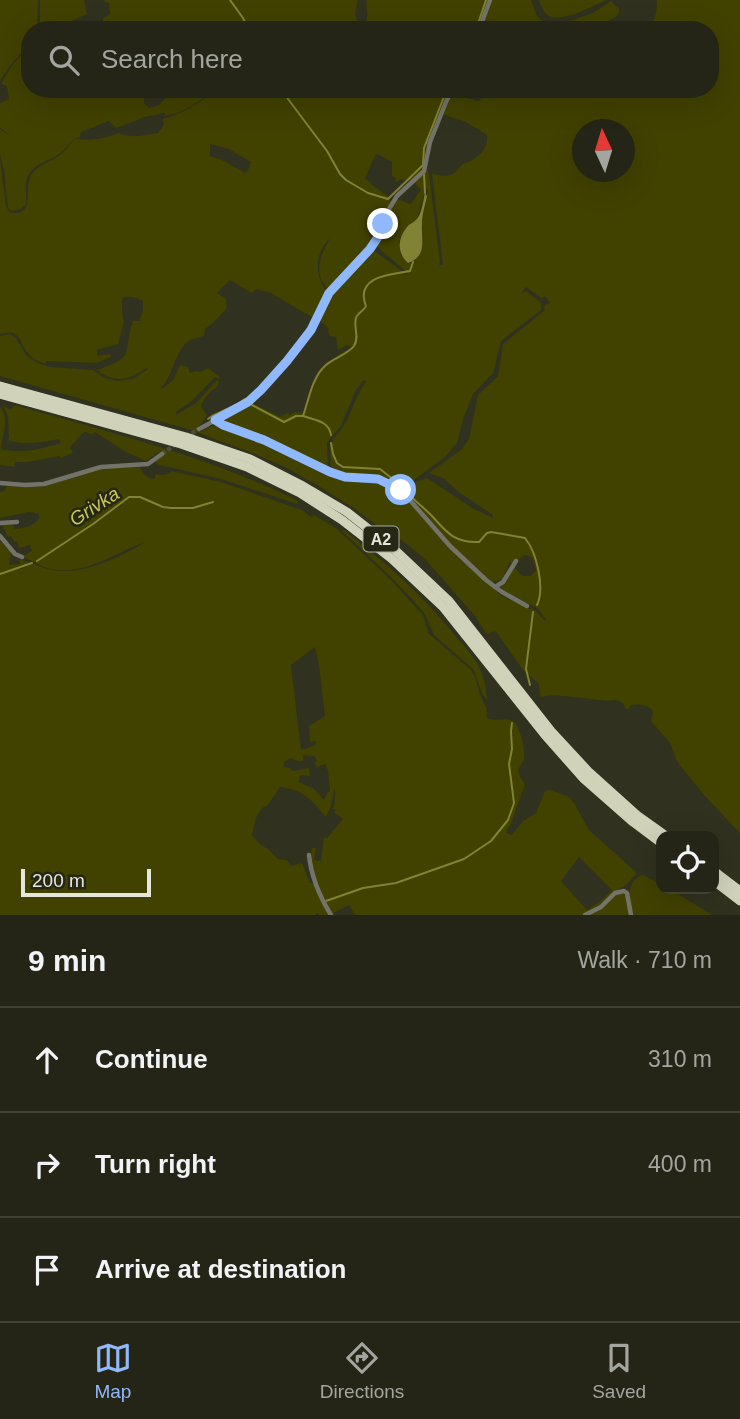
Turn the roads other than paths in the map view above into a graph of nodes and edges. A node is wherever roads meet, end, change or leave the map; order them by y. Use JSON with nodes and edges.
{"nodes":[{"id":1,"x":490,"y":0,"type":"edge"},
{"id":2,"x":482,"y":21,"type":"edge"},
{"id":3,"x":448,"y":98,"type":"edge"},
{"id":4,"x":0,"y":386,"type":"edge"},
{"id":5,"x":0,"y":394,"type":"edge"},
{"id":6,"x":215,"y":420,"type":"junction"},
{"id":7,"x":199,"y":429,"type":"tunnel mouth"},
{"id":8,"x":162,"y":454,"type":"tunnel mouth"},
{"id":9,"x":0,"y":483,"type":"edge"},
{"id":10,"x":17,"y":522,"type":"dead end"},
{"id":11,"x":0,"y":523,"type":"edge"},
{"id":12,"x":0,"y":536,"type":"edge"},
{"id":13,"x":22,"y":557,"type":"dead end"},
{"id":14,"x":516,"y":561,"type":"dead end"},
{"id":15,"x":495,"y":587,"type":"junction"},
{"id":16,"x":527,"y":606,"type":"dead end"},
{"id":17,"x":659,"y":831,"type":"edge"},
{"id":18,"x":656,"y":839,"type":"edge"},
{"id":19,"x":309,"y":855,"type":"dead end"},
{"id":20,"x":719,"y":875,"type":"edge"},
{"id":21,"x":719,"y":885,"type":"edge"},
{"id":22,"x":740,"y":891,"type":"edge"},
{"id":23,"x":740,"y":901,"type":"edge"},
{"id":24,"x":331,"y":915,"type":"edge"},
{"id":25,"x":585,"y":915,"type":"edge"},
{"id":26,"x":631,"y":915,"type":"edge"}],
"edges":[{"from":1,"to":2,"type":"street"},
{"from":3,"to":6,"type":"street"},
{"from":4,"to":17,"type":"highway","number":"A2"},
{"from":5,"to":18,"type":"highway","number":"A2"},
{"from":6,"to":7,"type":"street"},
{"from":6,"to":15,"type":"street"},
{"from":8,"to":9,"type":"street"},
{"from":10,"to":11,"type":"street"},
{"from":12,"to":13,"type":"street"},
{"from":14,"to":15,"type":"street"},
{"from":15,"to":16,"type":"street"},
{"from":19,"to":24,"type":"street"},
{"from":20,"to":22,"type":"highway"},
{"from":21,"to":23,"type":"highway"},
{"from":25,"to":26,"type":"street"}]}
